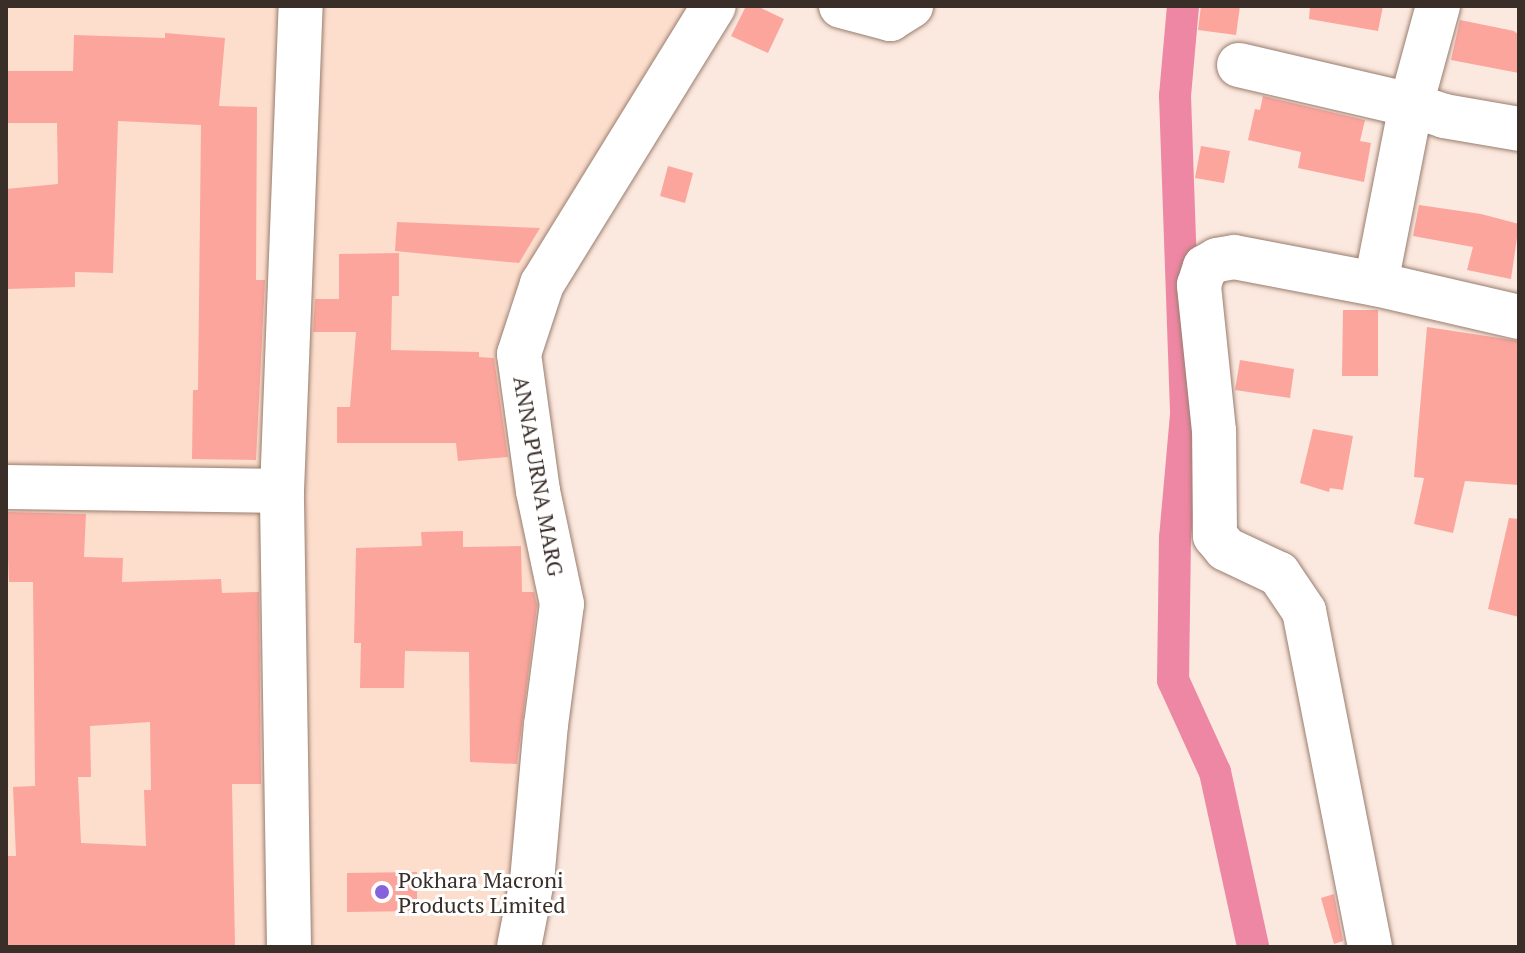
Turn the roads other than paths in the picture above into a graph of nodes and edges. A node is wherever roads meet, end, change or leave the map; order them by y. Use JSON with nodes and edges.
{"nodes":[{"id":1,"x":301,"y":6,"type":"edge"},
{"id":2,"x":714,"y":6,"type":"edge"},
{"id":3,"x":841,"y":6,"type":"edge"},
{"id":4,"x":911,"y":6,"type":"edge"},
{"id":5,"x":1438,"y":6,"type":"edge"},
{"id":6,"x":1239,"y":65,"type":"dead end"},
{"id":7,"x":1411,"y":105,"type":"junction"},
{"id":8,"x":1519,"y":129,"type":"edge"},
{"id":9,"x":1376,"y":284,"type":"junction"},
{"id":10,"x":1519,"y":317,"type":"edge"},
{"id":11,"x":6,"y":487,"type":"edge"},
{"id":12,"x":282,"y":491,"type":"junction"},
{"id":13,"x":289,"y":947,"type":"edge"},
{"id":14,"x":519,"y":947,"type":"edge"},
{"id":15,"x":1370,"y":947,"type":"edge"}],
"edges":[{"from":1,"to":12,"type":"street"},
{"from":2,"to":14,"type":"street","name":"ANNAPURNA MARG"},
{"from":3,"to":4,"type":"street"},
{"from":5,"to":7,"type":"street"},
{"from":6,"to":7,"type":"street"},
{"from":7,"to":8,"type":"street"},
{"from":7,"to":9,"type":"street"},
{"from":9,"to":10,"type":"street"},
{"from":9,"to":15,"type":"street"},
{"from":11,"to":12,"type":"street"},
{"from":12,"to":13,"type":"street"}]}
